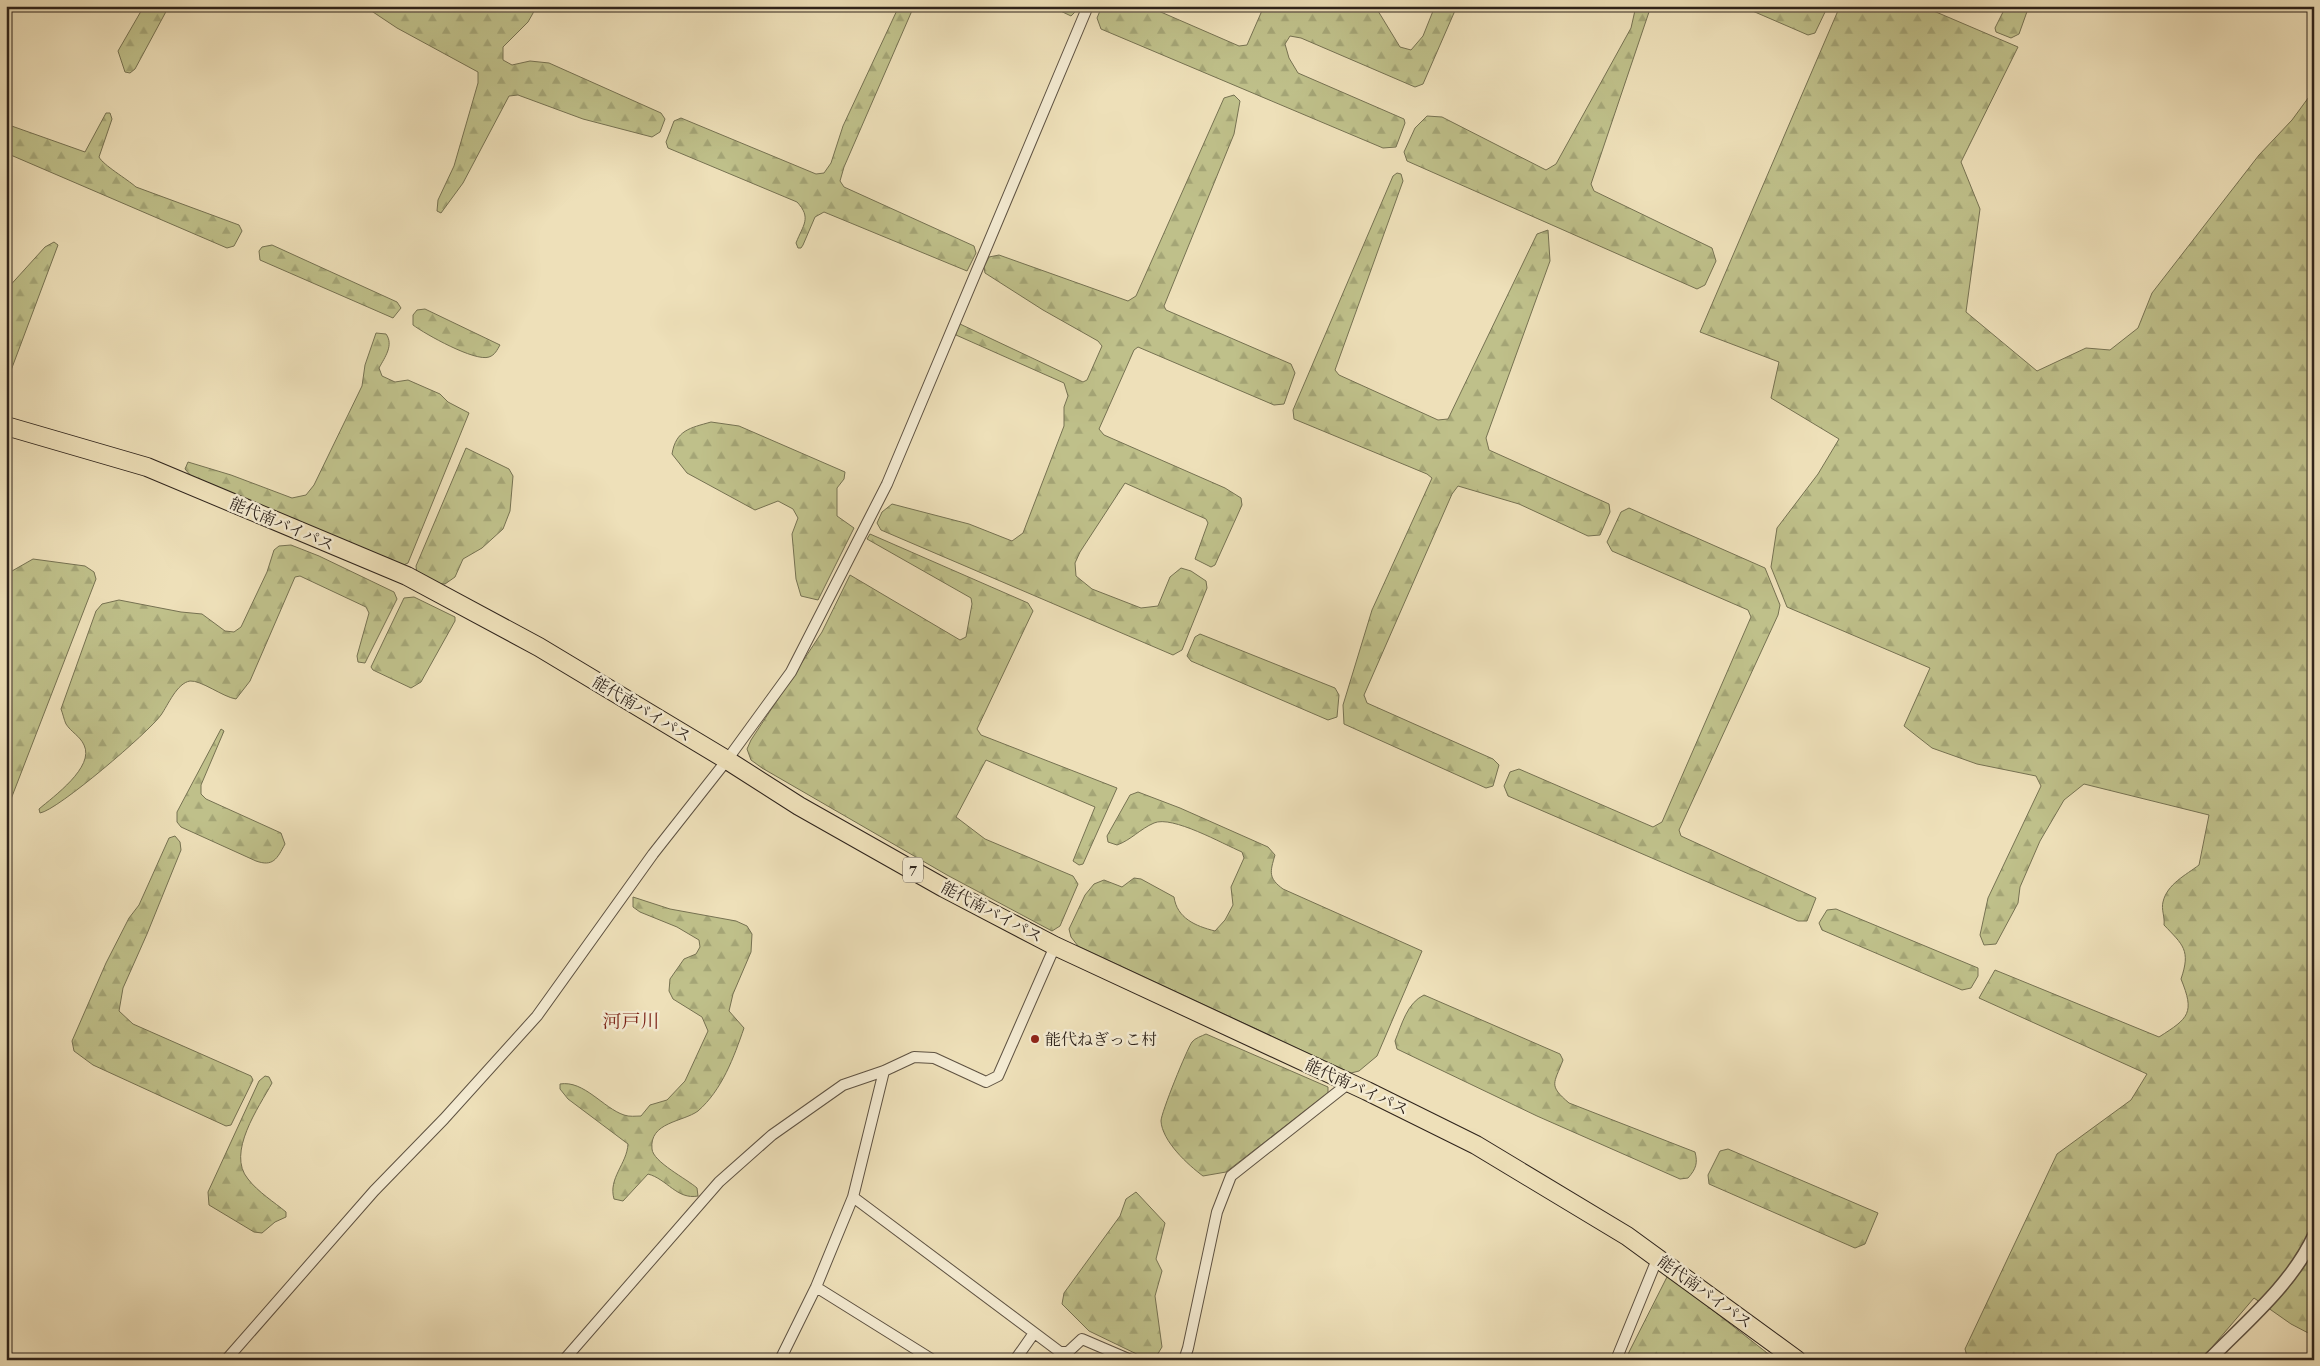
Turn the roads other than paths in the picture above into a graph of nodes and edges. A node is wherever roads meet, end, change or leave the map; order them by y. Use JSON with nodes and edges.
{"nodes":[{"id":1,"x":1088,"y":6,"type":"edge"},
{"id":2,"x":6,"y":426,"type":"edge"},
{"id":3,"x":727,"y":760,"type":"junction"},
{"id":4,"x":1055,"y":946,"type":"junction"},
{"id":5,"x":884,"y":1072,"type":"junction"},
{"id":6,"x":1349,"y":1083,"type":"junction"},
{"id":7,"x":853,"y":1197,"type":"junction"},
{"id":8,"x":2314,"y":1236,"type":"edge"},
{"id":9,"x":1658,"y":1257,"type":"junction"},
{"id":10,"x":816,"y":1287,"type":"junction"},
{"id":11,"x":1034,"y":1333,"type":"junction"},
{"id":12,"x":226,"y":1360,"type":"edge"},
{"id":13,"x":564,"y":1360,"type":"edge"},
{"id":14,"x":780,"y":1360,"type":"edge"},
{"id":15,"x":933,"y":1360,"type":"edge"},
{"id":16,"x":1015,"y":1360,"type":"edge"},
{"id":17,"x":1131,"y":1360,"type":"edge"},
{"id":18,"x":1184,"y":1360,"type":"edge"},
{"id":19,"x":1616,"y":1360,"type":"edge"},
{"id":20,"x":1797,"y":1360,"type":"edge"},
{"id":21,"x":2209,"y":1360,"type":"edge"}],
"edges":[{"from":1,"to":3,"type":"street"},
{"from":2,"to":3,"type":"highway","name":"能代南バイパス","number":"7"},
{"from":3,"to":4,"type":"highway","name":"能代南バイパス","number":"7"},
{"from":3,"to":12,"type":"street"},
{"from":4,"to":5,"type":"street"},
{"from":4,"to":6,"type":"highway","name":"能代南バイパス","number":"7"},
{"from":5,"to":7,"type":"street"},
{"from":5,"to":13,"type":"street"},
{"from":6,"to":9,"type":"highway","name":"能代南バイパス","number":"7"},
{"from":6,"to":18,"type":"street"},
{"from":7,"to":10,"type":"street"},
{"from":7,"to":11,"type":"street"},
{"from":8,"to":21,"type":"street"},
{"from":9,"to":19,"type":"street"},
{"from":9,"to":20,"type":"highway","name":"能代南バイパス","number":"7"},
{"from":10,"to":14,"type":"street"},
{"from":10,"to":15,"type":"street"},
{"from":11,"to":16,"type":"street"},
{"from":11,"to":17,"type":"street"}]}
